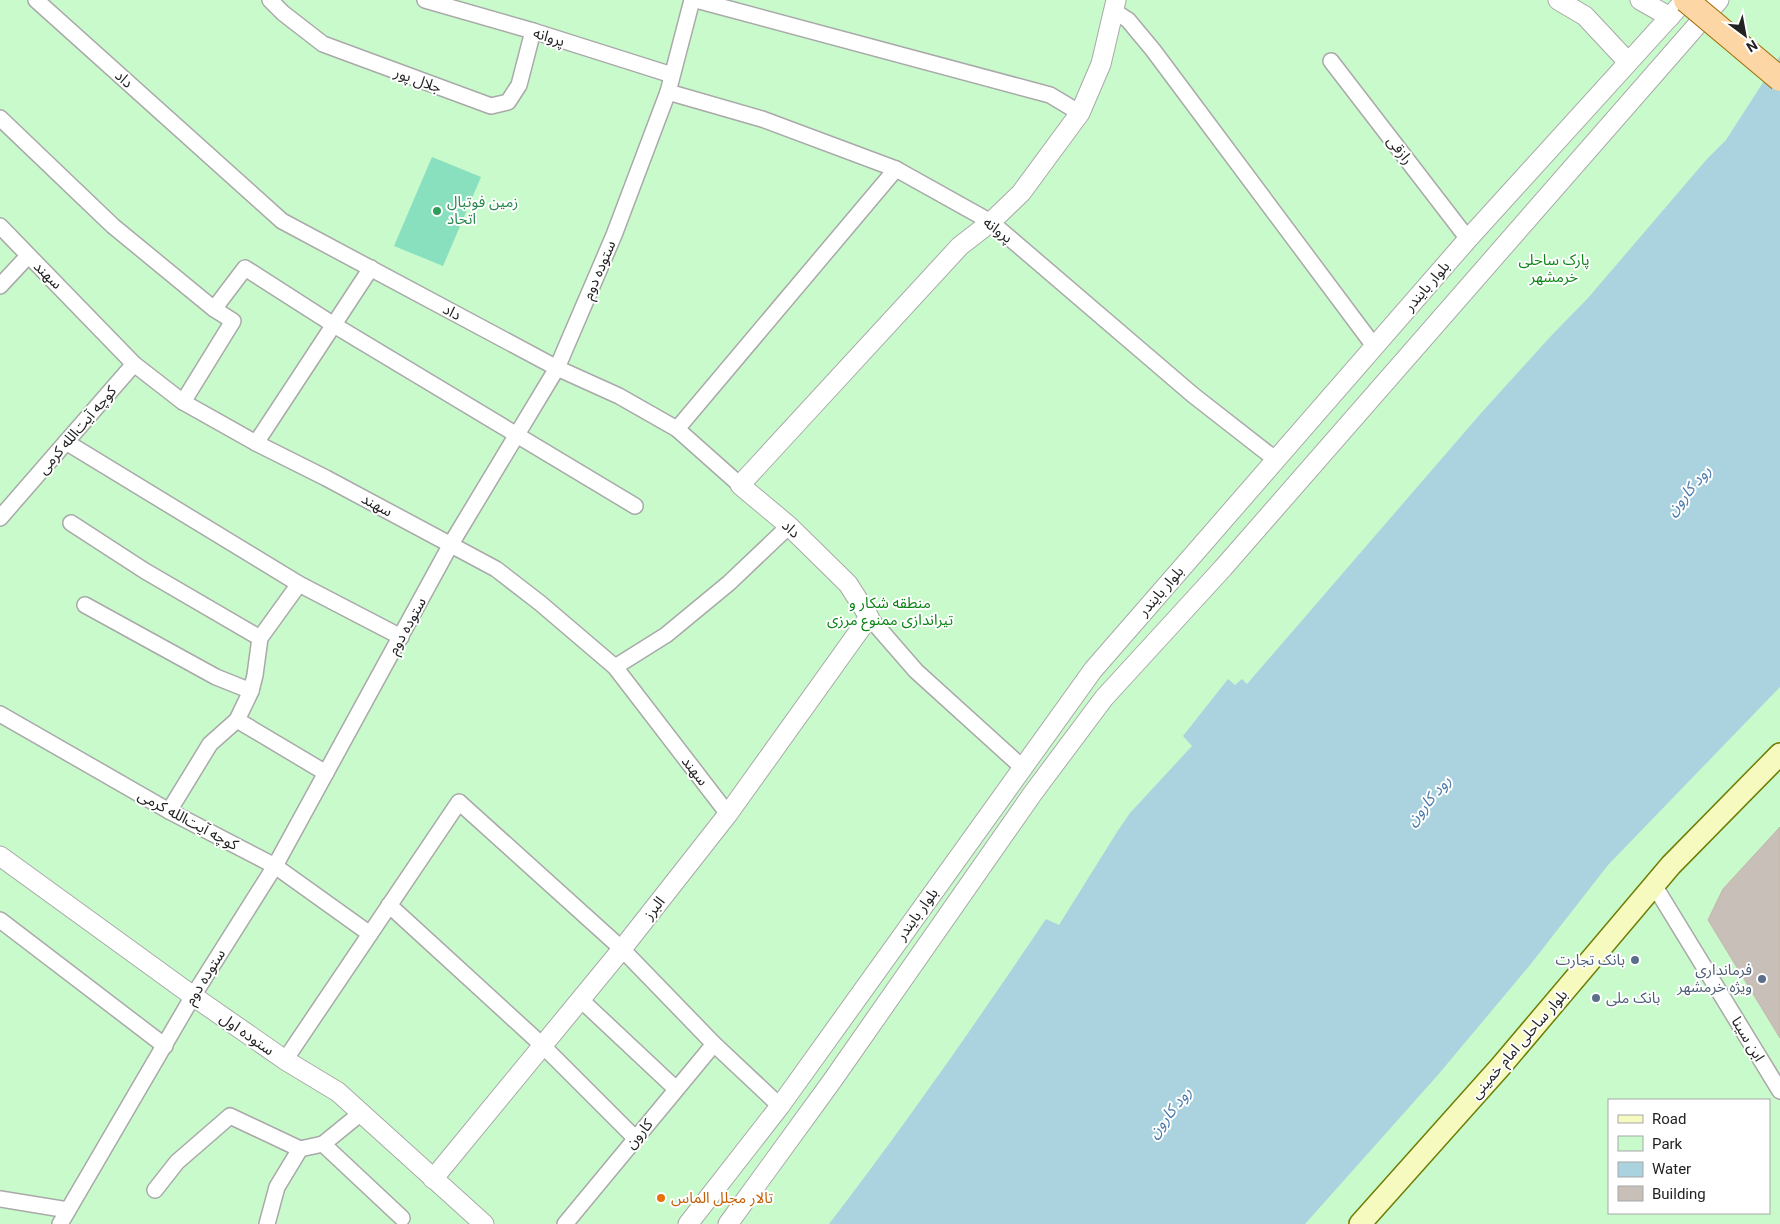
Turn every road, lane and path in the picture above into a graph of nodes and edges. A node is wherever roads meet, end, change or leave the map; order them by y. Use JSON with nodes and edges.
{"nodes":[{"id":1,"x":36,"y":0,"type":"edge"},
{"id":2,"x":270,"y":0,"type":"edge"},
{"id":3,"x":425,"y":0,"type":"edge"},
{"id":4,"x":692,"y":0,"type":"edge"},
{"id":5,"x":696,"y":0,"type":"edge"},
{"id":6,"x":1558,"y":0,"type":"edge"},
{"id":7,"x":1640,"y":0,"type":"edge"},
{"id":8,"x":1686,"y":0,"type":"edge"},
{"id":9,"x":1718,"y":0,"type":"edge"},
{"id":10,"x":1115,"y":5,"type":"edge"},
{"id":11,"x":1670,"y":17,"type":"junction"},
{"id":12,"x":533,"y":31,"type":"junction"},
{"id":13,"x":1331,"y":61,"type":"dead end"},
{"id":14,"x":1628,"y":62,"type":"junction"},
{"id":15,"x":672,"y":75,"type":"junction"},
{"id":16,"x":1780,"y":79,"type":"edge"},
{"id":17,"x":668,"y":92,"type":"junction"},
{"id":18,"x":1080,"y":113,"type":"junction"},
{"id":19,"x":0,"y":118,"type":"edge"},
{"id":20,"x":896,"y":169,"type":"junction"},
{"id":21,"x":991,"y":222,"type":"junction"},
{"id":22,"x":0,"y":226,"type":"edge"},
{"id":23,"x":1468,"y":239,"type":"junction"},
{"id":24,"x":28,"y":256,"type":"junction"},
{"id":25,"x":371,"y":268,"type":"junction"},
{"id":26,"x":0,"y":286,"type":"edge"},
{"id":27,"x":214,"y":309,"type":"junction"},
{"id":28,"x":334,"y":325,"type":"junction"},
{"id":29,"x":1374,"y":346,"type":"junction"},
{"id":30,"x":134,"y":364,"type":"junction"},
{"id":31,"x":557,"y":368,"type":"junction"},
{"id":32,"x":183,"y":402,"type":"junction"},
{"id":33,"x":677,"y":429,"type":"junction"},
{"id":34,"x":517,"y":436,"type":"junction"},
{"id":35,"x":66,"y":442,"type":"junction"},
{"id":36,"x":256,"y":443,"type":"junction"},
{"id":37,"x":1275,"y":459,"type":"junction"},
{"id":38,"x":740,"y":485,"type":"junction"},
{"id":39,"x":635,"y":506,"type":"dead end"},
{"id":40,"x":3,"y":507,"type":"edge"},
{"id":41,"x":71,"y":524,"type":"dead end"},
{"id":42,"x":789,"y":526,"type":"junction"},
{"id":43,"x":451,"y":544,"type":"junction"},
{"id":44,"x":299,"y":584,"type":"junction"},
{"id":45,"x":85,"y":605,"type":"dead end"},
{"id":46,"x":865,"y":622,"type":"junction"},
{"id":47,"x":401,"y":637,"type":"junction"},
{"id":48,"x":260,"y":638,"type":"junction"},
{"id":49,"x":615,"y":667,"type":"junction"},
{"id":50,"x":251,"y":691,"type":"junction"},
{"id":51,"x":0,"y":714,"type":"edge"},
{"id":52,"x":237,"y":720,"type":"junction"},
{"id":53,"x":1780,"y":754,"type":"edge"},
{"id":54,"x":1023,"y":768,"type":"junction"},
{"id":55,"x":326,"y":773,"type":"junction"},
{"id":56,"x":169,"y":811,"type":"junction"},
{"id":57,"x":728,"y":814,"type":"junction"},
{"id":58,"x":0,"y":856,"type":"edge"},
{"id":59,"x":275,"y":866,"type":"junction"},
{"id":60,"x":1654,"y":885,"type":"junction"},
{"id":61,"x":389,"y":905,"type":"junction"},
{"id":62,"x":0,"y":920,"type":"edge"},
{"id":63,"x":370,"y":934,"type":"junction"},
{"id":64,"x":622,"y":948,"type":"junction"},
{"id":65,"x":193,"y":996,"type":"junction"},
{"id":66,"x":580,"y":999,"type":"junction"},
{"id":67,"x":542,"y":1044,"type":"junction"},
{"id":68,"x":714,"y":1044,"type":"junction"},
{"id":69,"x":165,"y":1046,"type":"junction"},
{"id":70,"x":285,"y":1060,"type":"junction"},
{"id":71,"x":809,"y":1064,"type":"junction"},
{"id":72,"x":832,"y":1080,"type":"junction"},
{"id":73,"x":676,"y":1089,"type":"junction"},
{"id":74,"x":1780,"y":1091,"type":"edge"},
{"id":75,"x":780,"y":1106,"type":"junction"},
{"id":76,"x":361,"y":1113,"type":"junction"},
{"id":77,"x":635,"y":1138,"type":"junction"},
{"id":78,"x":323,"y":1144,"type":"junction"},
{"id":79,"x":300,"y":1149,"type":"junction"},
{"id":80,"x":433,"y":1179,"type":"junction"},
{"id":81,"x":155,"y":1190,"type":"dead end"},
{"id":82,"x":0,"y":1199,"type":"edge"},
{"id":83,"x":68,"y":1210,"type":"junction"},
{"id":84,"x":402,"y":1218,"type":"dead end"},
{"id":85,"x":60,"y":1224,"type":"edge"},
{"id":86,"x":267,"y":1224,"type":"edge"},
{"id":87,"x":484,"y":1224,"type":"edge"},
{"id":88,"x":565,"y":1224,"type":"edge"},
{"id":89,"x":688,"y":1224,"type":"edge"},
{"id":90,"x":728,"y":1224,"type":"edge"},
{"id":91,"x":1360,"y":1224,"type":"edge"}],
"edges":[{"from":1,"to":25,"type":"street","name":"داد"},
{"from":2,"to":12,"type":"street","name":"جلال پور"},
{"from":3,"to":12,"type":"street","name":"پروانه"},
{"from":4,"to":15,"type":"street","name":"ستوده دوم"},
{"from":5,"to":18,"type":"street"},
{"from":6,"to":14,"type":"street"},
{"from":7,"to":11,"type":"street"},
{"from":8,"to":11,"type":"street","name":"بلوار بایندر"},
{"from":8,"to":16,"type":"main road","bridge":true},
{"from":9,"to":72,"type":"street","name":"بلوار بایندر"},
{"from":10,"to":18,"type":"street"},
{"from":10,"to":29,"type":"street"},
{"from":11,"to":14,"type":"street","name":"بلوار بایندر"},
{"from":12,"to":15,"type":"street","name":"پروانه"},
{"from":13,"to":23,"type":"street","name":"رازقی"},
{"from":14,"to":23,"type":"street","name":"بلوار بایندر"},
{"from":15,"to":17,"type":"street","name":"ستوده دوم"},
{"from":17,"to":20,"type":"street","name":"پروانه"},
{"from":17,"to":31,"type":"street","name":"ستوده دوم"},
{"from":18,"to":21,"type":"street"},
{"from":19,"to":27,"type":"street"},
{"from":20,"to":21,"type":"street","name":"پروانه"},
{"from":20,"to":33,"type":"street"},
{"from":21,"to":37,"type":"street","name":"پروانه"},
{"from":21,"to":38,"type":"street"},
{"from":22,"to":24,"type":"street","name":"سهند"},
{"from":23,"to":29,"type":"street","name":"بلوار بایندر"},
{"from":24,"to":26,"type":"street"},
{"from":24,"to":30,"type":"street","name":"سهند"},
{"from":25,"to":28,"type":"street"},
{"from":25,"to":31,"type":"street","name":"داد"},
{"from":27,"to":28,"type":"street"},
{"from":27,"to":32,"type":"street"},
{"from":28,"to":34,"type":"street"},
{"from":28,"to":36,"type":"street"},
{"from":29,"to":37,"type":"street","name":"بلوار بایندر"},
{"from":30,"to":32,"type":"street","name":"سهند"},
{"from":30,"to":35,"type":"street","name":"کوچه آیت‌الله کرمی"},
{"from":31,"to":33,"type":"street","name":"داد"},
{"from":31,"to":34,"type":"street","name":"ستوده دوم"},
{"from":32,"to":36,"type":"street","name":"سهند"},
{"from":33,"to":38,"type":"street","name":"داد"},
{"from":34,"to":39,"type":"street"},
{"from":34,"to":43,"type":"street","name":"ستوده دوم"},
{"from":35,"to":40,"type":"street","name":"کوچه آیت‌الله کرمی"},
{"from":35,"to":44,"type":"street"},
{"from":36,"to":43,"type":"street","name":"سهند"},
{"from":37,"to":54,"type":"street","name":"بلوار بایندر"},
{"from":38,"to":42,"type":"street","name":"داد"},
{"from":41,"to":48,"type":"street"},
{"from":42,"to":46,"type":"street","name":"داد"},
{"from":42,"to":49,"type":"street"},
{"from":43,"to":47,"type":"street","name":"ستوده دوم"},
{"from":43,"to":49,"type":"street","name":"سهند"},
{"from":44,"to":47,"type":"street"},
{"from":44,"to":48,"type":"street"},
{"from":45,"to":50,"type":"street"},
{"from":46,"to":54,"type":"street","name":"داد"},
{"from":46,"to":57,"type":"street","name":"البرز"},
{"from":47,"to":55,"type":"street","name":"ستوده دوم"},
{"from":48,"to":50,"type":"street"},
{"from":49,"to":57,"type":"street","name":"سهند"},
{"from":50,"to":52,"type":"street"},
{"from":51,"to":56,"type":"street","name":"کوچه آیت‌الله کرمی"},
{"from":52,"to":55,"type":"street"},
{"from":52,"to":56,"type":"street"},
{"from":53,"to":60,"type":"main road","name":"بلوار ساحلی امام خمینی"},
{"from":54,"to":71,"type":"street","name":"بلوار بایندر"},
{"from":55,"to":59,"type":"street","name":"ستوده دوم"},
{"from":56,"to":59,"type":"street","name":"کوچه آیت‌الله کرمی"},
{"from":57,"to":64,"type":"street","name":"البرز"},
{"from":58,"to":65,"type":"street","name":"ستوده اول"},
{"from":59,"to":63,"type":"street","name":"کوچه آیت‌الله کرمی"},
{"from":59,"to":65,"type":"street","name":"ستوده دوم"},
{"from":60,"to":74,"type":"street","name":"ابن سینا"},
{"from":60,"to":91,"type":"main road","name":"بلوار ساحلی امام خمینی"},
{"from":61,"to":63,"type":"street"},
{"from":61,"to":64,"type":"street"},
{"from":61,"to":67,"type":"street"},
{"from":62,"to":69,"type":"street"},
{"from":63,"to":70,"type":"street"},
{"from":64,"to":66,"type":"street","name":"البرز"},
{"from":64,"to":68,"type":"street"},
{"from":65,"to":69,"type":"street","name":"ستوده دوم"},
{"from":65,"to":70,"type":"street","name":"ستوده اول"},
{"from":66,"to":67,"type":"street","name":"البرز"},
{"from":66,"to":73,"type":"street"},
{"from":67,"to":77,"type":"street"},
{"from":67,"to":80,"type":"street","name":"البرز"},
{"from":68,"to":73,"type":"street","name":"کارون"},
{"from":68,"to":75,"type":"street"},
{"from":69,"to":83,"type":"street","name":"ستوده دوم"},
{"from":70,"to":76,"type":"street","name":"ستوده اول"},
{"from":71,"to":72,"type":"street"},
{"from":71,"to":75,"type":"street","name":"بلوار بایندر"},
{"from":72,"to":90,"type":"street","name":"بلوار بایندر"},
{"from":73,"to":77,"type":"street","name":"کارون"},
{"from":75,"to":89,"type":"street","name":"بلوار بایندر"},
{"from":76,"to":78,"type":"street"},
{"from":76,"to":80,"type":"street","name":"ستوده اول"},
{"from":77,"to":88,"type":"street","name":"کارون"},
{"from":78,"to":79,"type":"street"},
{"from":78,"to":84,"type":"street"},
{"from":79,"to":81,"type":"street"},
{"from":79,"to":86,"type":"street"},
{"from":80,"to":87,"type":"street","name":"ستوده اول"},
{"from":82,"to":83,"type":"street"},
{"from":83,"to":85,"type":"street","name":"ستوده دوم"}]}
